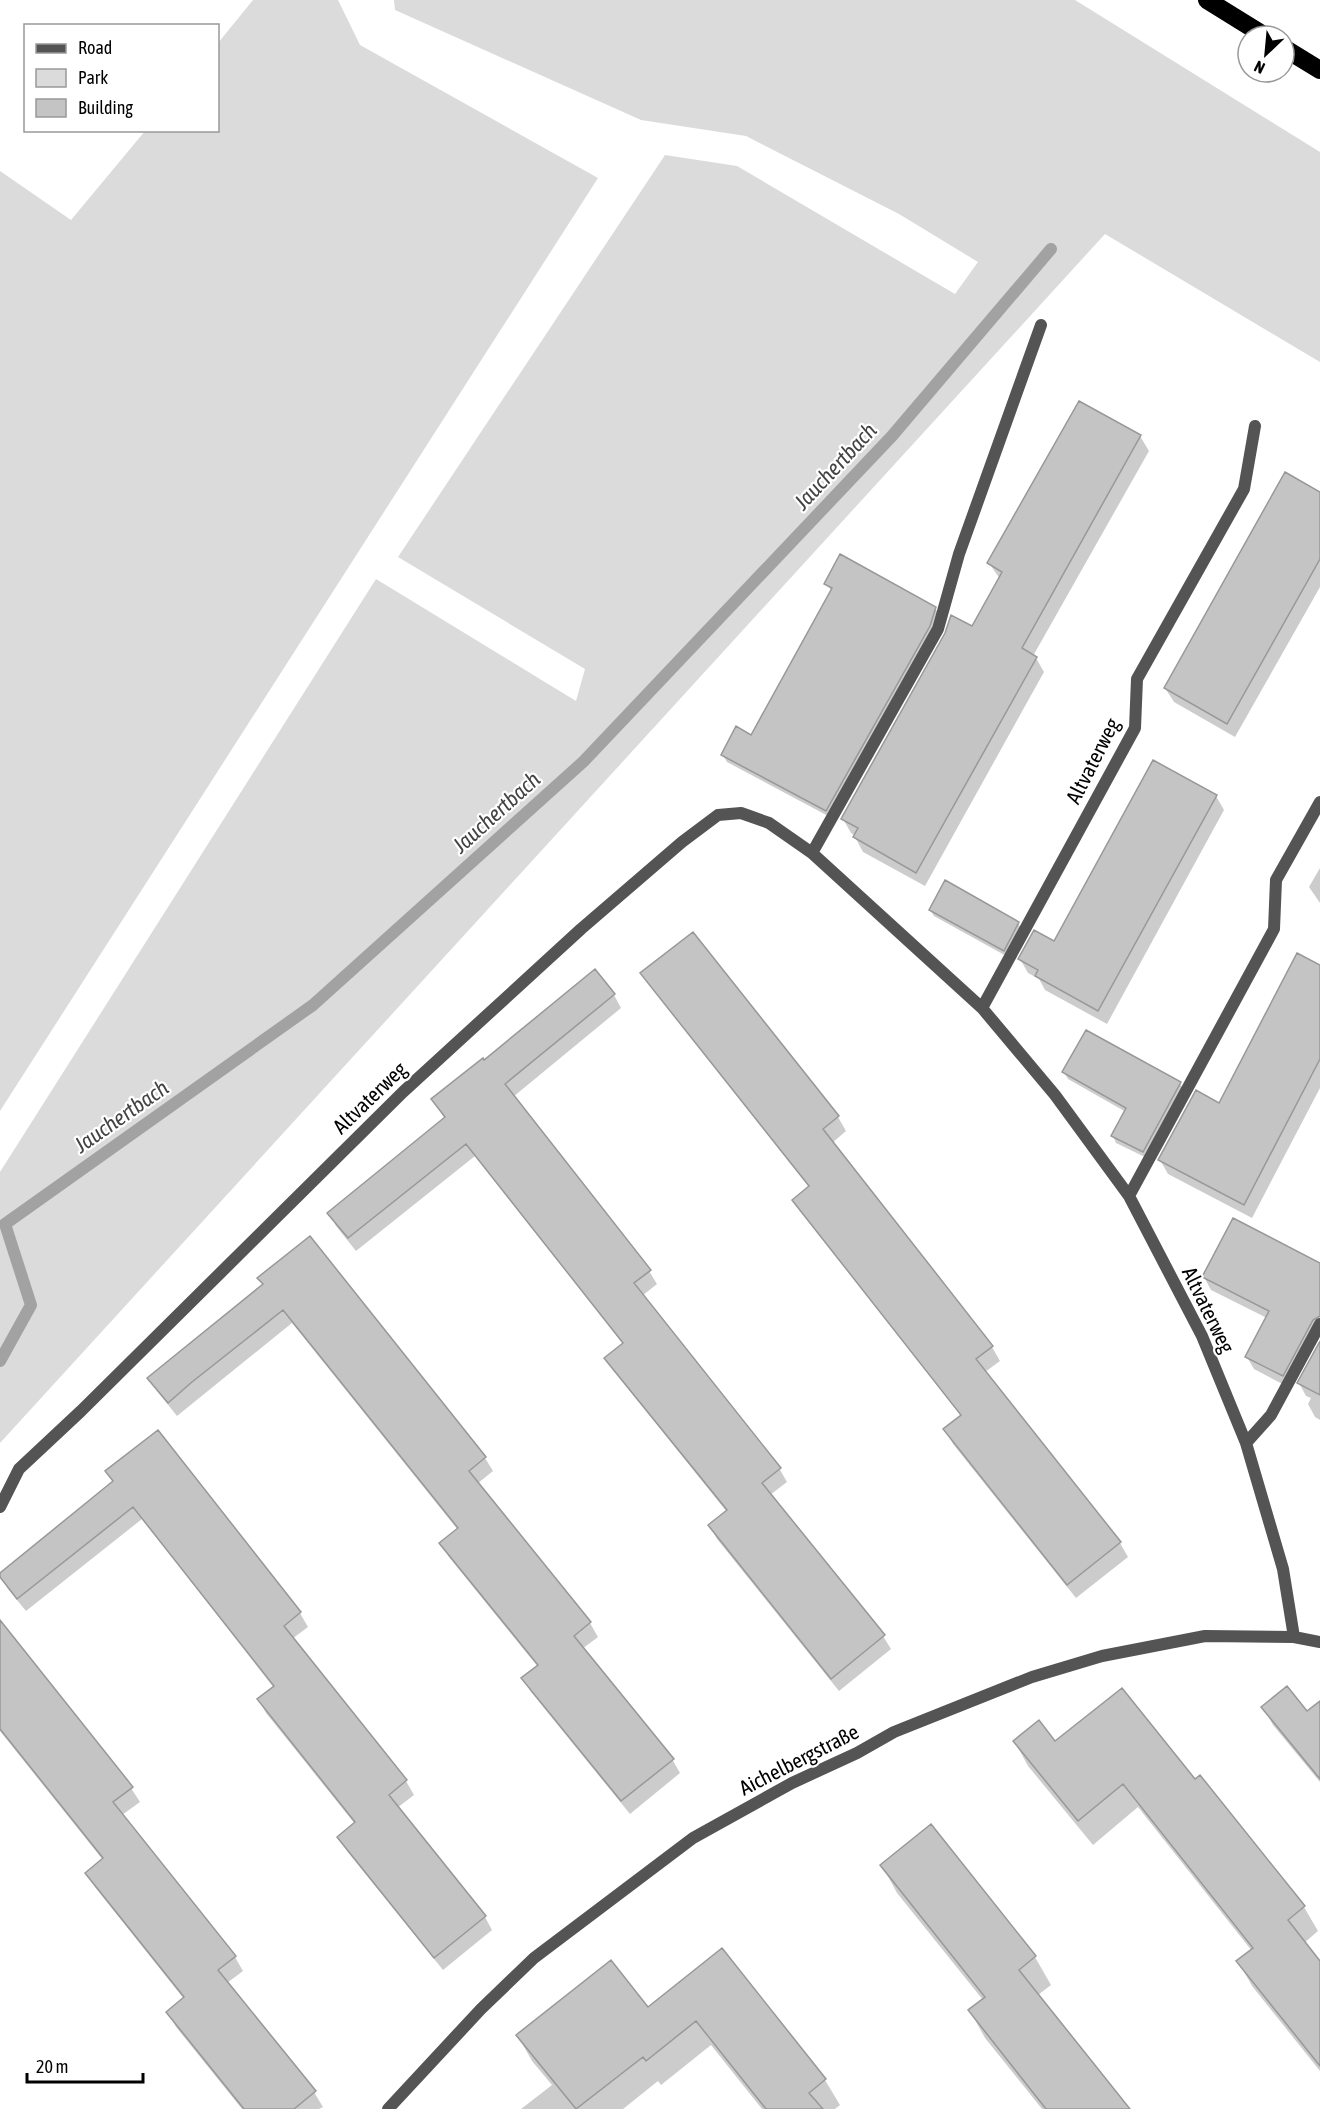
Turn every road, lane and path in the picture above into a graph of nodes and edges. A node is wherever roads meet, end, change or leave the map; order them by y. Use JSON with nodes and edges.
{"nodes":[{"id":1,"x":1207,"y":0,"type":"edge"},
{"id":2,"x":1246,"y":24,"type":"edge"},
{"id":3,"x":1296,"y":55,"type":"edge"},
{"id":4,"x":1320,"y":70,"type":"edge"},
{"id":5,"x":1041,"y":326,"type":"dead end"},
{"id":6,"x":1255,"y":426,"type":"dead end"},
{"id":7,"x":1320,"y":802,"type":"edge"},
{"id":8,"x":812,"y":853,"type":"junction"},
{"id":9,"x":982,"y":1008,"type":"junction"},
{"id":10,"x":1129,"y":1196,"type":"junction"},
{"id":11,"x":1320,"y":1324,"type":"edge"},
{"id":12,"x":1246,"y":1443,"type":"junction"},
{"id":13,"x":0,"y":1507,"type":"edge"},
{"id":14,"x":1294,"y":1637,"type":"junction"},
{"id":15,"x":1320,"y":1642,"type":"edge"},
{"id":16,"x":388,"y":2109,"type":"edge"}],
"edges":[{"from":1,"to":2,"type":"highway"},
{"from":3,"to":4,"type":"highway"},
{"from":5,"to":8,"type":"street"},
{"from":6,"to":9,"type":"street","name":"Altvaterweg"},
{"from":7,"to":10,"type":"street"},
{"from":8,"to":9,"type":"street","name":"Altvaterweg"},
{"from":8,"to":13,"type":"street","name":"Altvaterweg"},
{"from":9,"to":10,"type":"street","name":"Altvaterweg"},
{"from":10,"to":12,"type":"street","name":"Altvaterweg"},
{"from":11,"to":12,"type":"street"},
{"from":12,"to":14,"type":"street","name":"Altvaterweg"},
{"from":14,"to":15,"type":"street","name":"Aichelbergstraße"},
{"from":14,"to":16,"type":"street","name":"Aichelbergstraße"}]}
